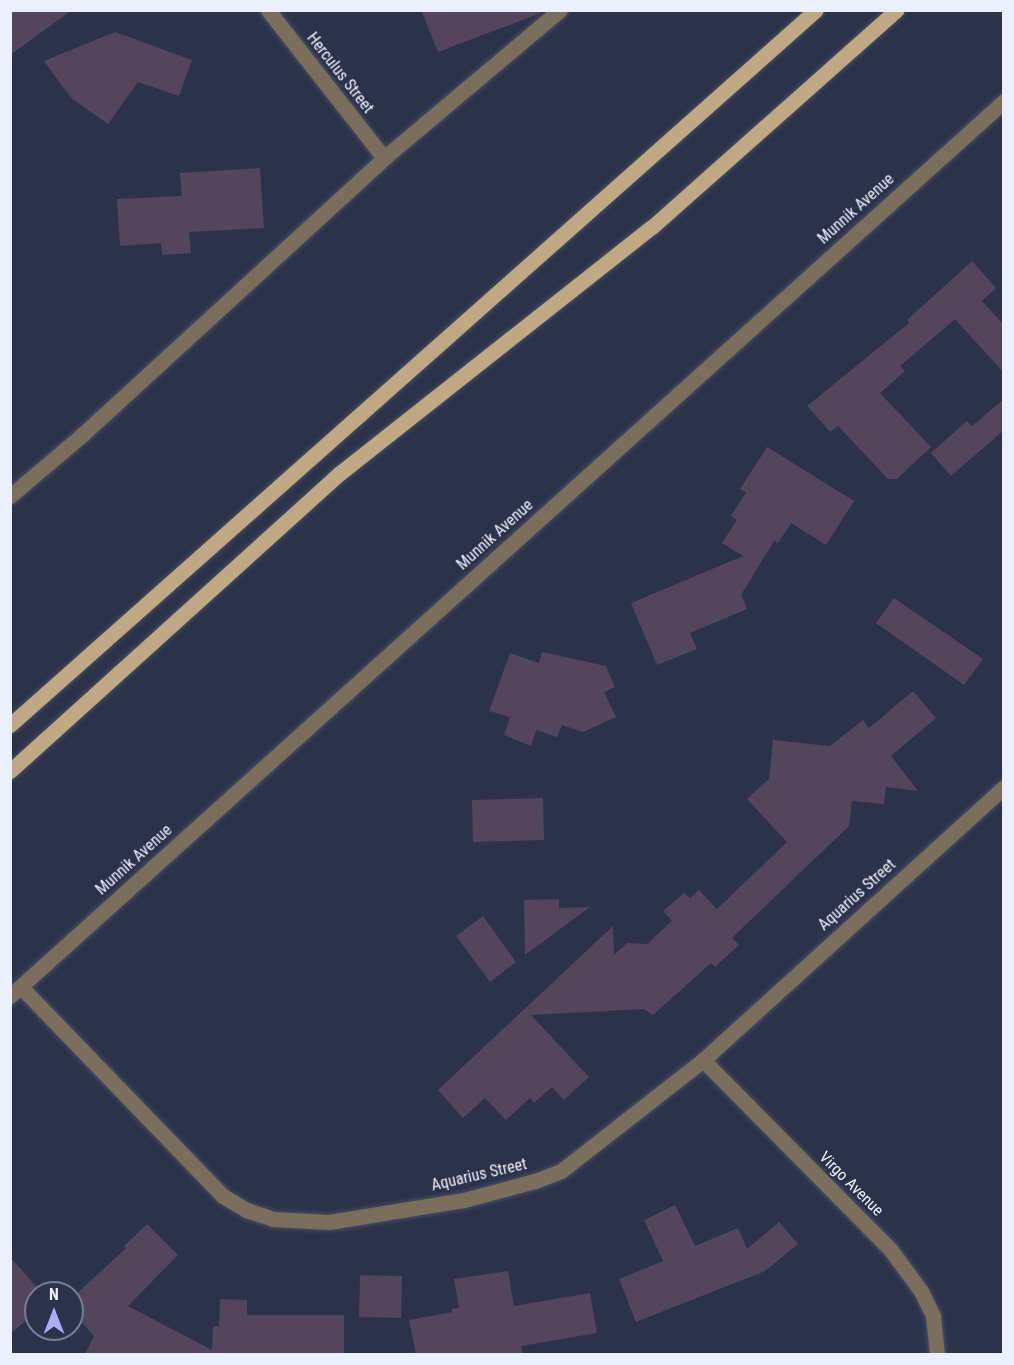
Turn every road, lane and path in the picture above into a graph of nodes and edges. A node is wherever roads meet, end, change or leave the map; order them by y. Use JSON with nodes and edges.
{"nodes":[{"id":1,"x":268,"y":10,"type":"edge"},
{"id":2,"x":560,"y":10,"type":"edge"},
{"id":3,"x":816,"y":10,"type":"edge"},
{"id":4,"x":892,"y":12,"type":"edge"},
{"id":5,"x":1004,"y":100,"type":"edge"},
{"id":6,"x":384,"y":158,"type":"junction"},
{"id":7,"x":10,"y":496,"type":"edge"},
{"id":8,"x":10,"y":725,"type":"edge"},
{"id":9,"x":10,"y":771,"type":"edge"},
{"id":10,"x":1004,"y":787,"type":"edge"},
{"id":11,"x":16,"y":992,"type":"edge"},
{"id":12,"x":703,"y":1060,"type":"junction"},
{"id":13,"x":937,"y":1354,"type":"edge"}],
"edges":[{"from":1,"to":6,"type":"street","name":"Herculus Street"},
{"from":2,"to":6,"type":"street"},
{"from":3,"to":8,"type":"main road"},
{"from":4,"to":9,"type":"main road"},
{"from":5,"to":11,"type":"street","name":"Munnik Avenue"},
{"from":6,"to":7,"type":"street"},
{"from":10,"to":12,"type":"street","name":"Aquarius Street"},
{"from":11,"to":12,"type":"street","name":"Aquarius Street"},
{"from":12,"to":13,"type":"street","name":"Virgo Avenue"}]}
